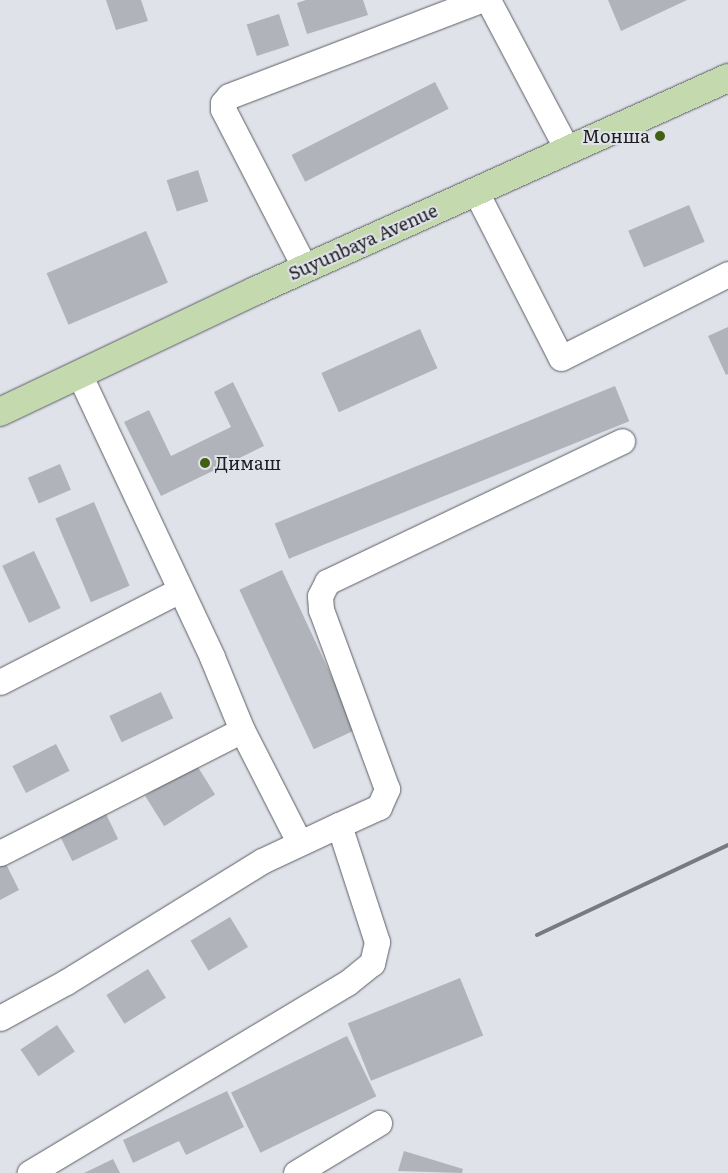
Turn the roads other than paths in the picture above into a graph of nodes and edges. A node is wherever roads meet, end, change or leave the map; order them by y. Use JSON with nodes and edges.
{"nodes":[{"id":1,"x":480,"y":0,"type":"edge"},
{"id":2,"x":488,"y":0,"type":"edge"},
{"id":3,"x":728,"y":78,"type":"edge"},
{"id":4,"x":567,"y":149,"type":"junction"},
{"id":5,"x":476,"y":192,"type":"junction"},
{"id":6,"x":305,"y":268,"type":"junction"},
{"id":7,"x":728,"y":274,"type":"edge"},
{"id":8,"x":80,"y":376,"type":"junction"},
{"id":9,"x":0,"y":412,"type":"edge"},
{"id":10,"x":622,"y":440,"type":"dead end"},
{"id":11,"x":180,"y":590,"type":"junction"},
{"id":12,"x":0,"y":682,"type":"edge"},
{"id":13,"x":242,"y":730,"type":"junction"},
{"id":14,"x":339,"y":825,"type":"junction"},
{"id":15,"x":299,"y":842,"type":"junction"},
{"id":16,"x":0,"y":853,"type":"edge"},
{"id":17,"x":0,"y":1018,"type":"edge"},
{"id":18,"x":379,"y":1123,"type":"dead end"},
{"id":19,"x":29,"y":1173,"type":"edge"},
{"id":20,"x":296,"y":1173,"type":"edge"}],
"edges":[{"from":1,"to":6,"type":"street"},
{"from":2,"to":4,"type":"street"},
{"from":3,"to":4,"type":"main road","name":"Suyunbaya Avenue"},
{"from":4,"to":5,"type":"main road","name":"Suyunbaya Avenue"},
{"from":5,"to":6,"type":"main road","name":"Suyunbaya Avenue"},
{"from":5,"to":7,"type":"street"},
{"from":6,"to":8,"type":"main road","name":"Suyunbaya Avenue"},
{"from":8,"to":9,"type":"main road","name":"Suyunbaya Avenue"},
{"from":8,"to":11,"type":"street"},
{"from":10,"to":14,"type":"street"},
{"from":11,"to":12,"type":"street"},
{"from":11,"to":13,"type":"street"},
{"from":13,"to":15,"type":"street"},
{"from":13,"to":16,"type":"street"},
{"from":14,"to":15,"type":"street"},
{"from":14,"to":19,"type":"street"},
{"from":15,"to":17,"type":"street"},
{"from":18,"to":20,"type":"street"}]}
